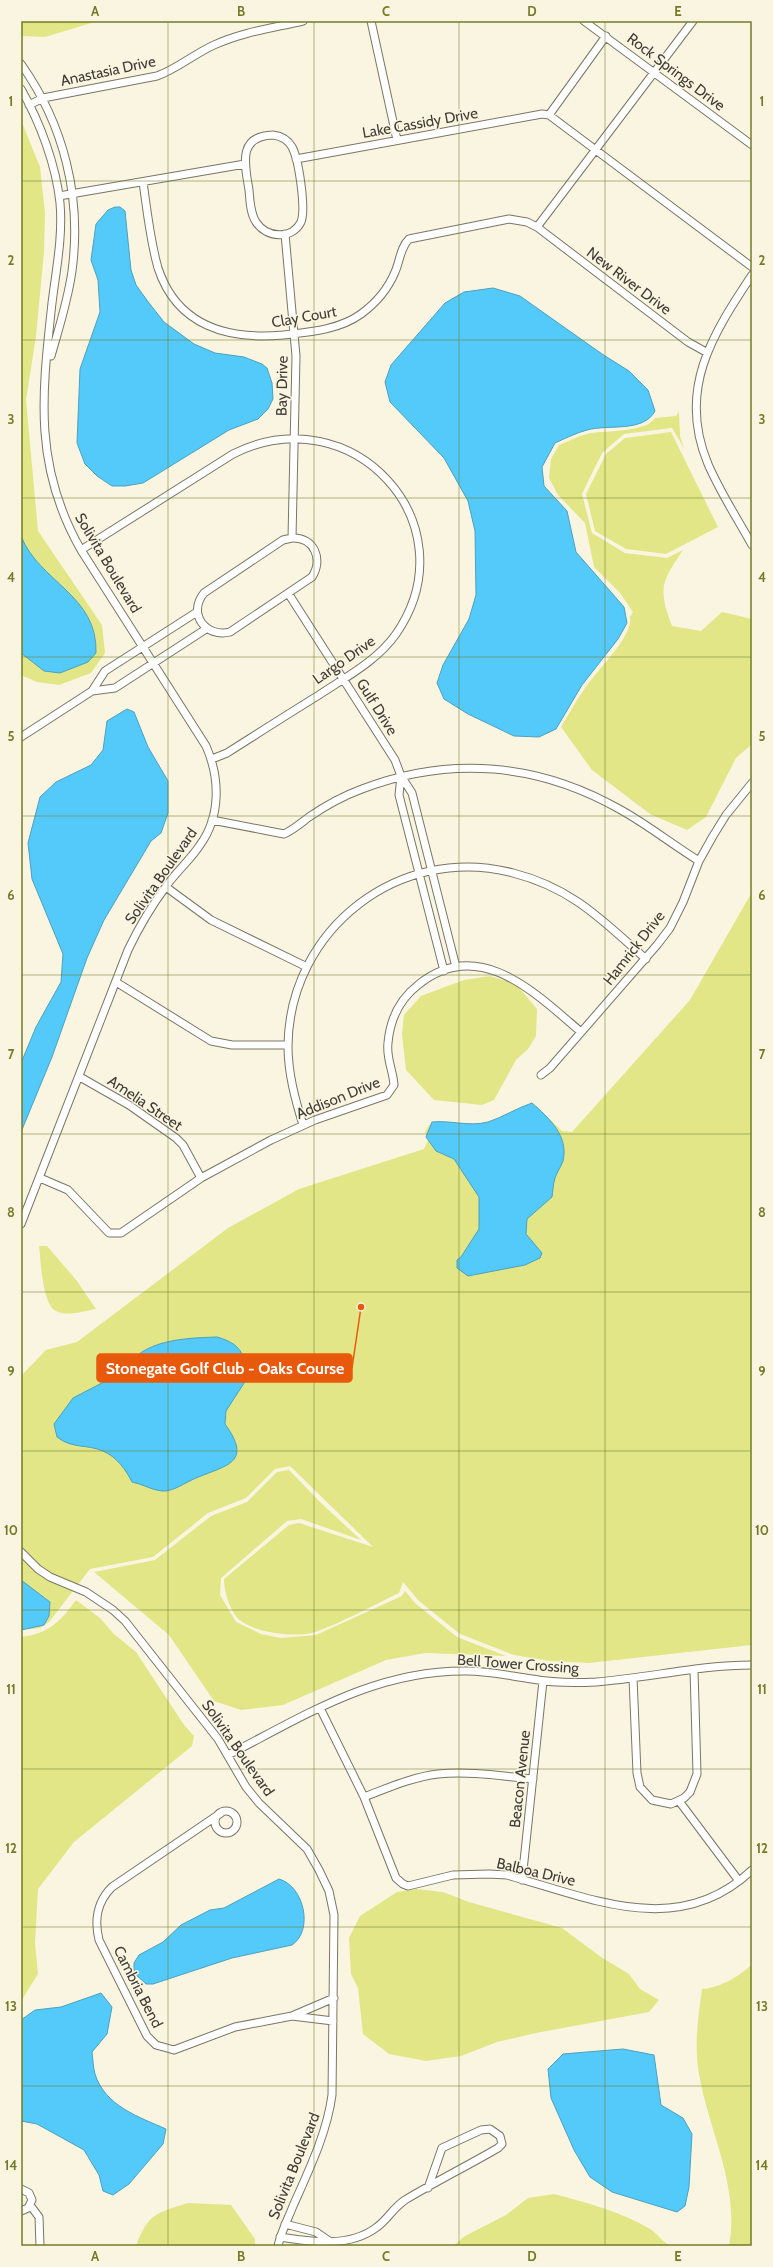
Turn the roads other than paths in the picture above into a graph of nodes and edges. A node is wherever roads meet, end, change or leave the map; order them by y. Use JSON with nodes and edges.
{"nodes":[{"id":1,"x":304,"y":21,"type":"edge"},
{"id":2,"x":371,"y":21,"type":"edge"},
{"id":3,"x":584,"y":21,"type":"edge"},
{"id":4,"x":692,"y":21,"type":"edge"},
{"id":5,"x":606,"y":36,"type":"junction"},
{"id":6,"x":21,"y":64,"type":"edge"},
{"id":7,"x":654,"y":72,"type":"junction"},
{"id":8,"x":21,"y":89,"type":"edge"},
{"id":9,"x":43,"y":98,"type":"junction"},
{"id":10,"x":29,"y":105,"type":"junction"},
{"id":11,"x":549,"y":115,"type":"junction"},
{"id":12,"x":397,"y":140,"type":"junction"},
{"id":13,"x":752,"y":145,"type":"edge"},
{"id":14,"x":595,"y":150,"type":"junction"},
{"id":15,"x":296,"y":159,"type":"junction"},
{"id":16,"x":245,"y":164,"type":"junction"},
{"id":17,"x":143,"y":182,"type":"junction"},
{"id":18,"x":73,"y":193,"type":"junction"},
{"id":19,"x":58,"y":196,"type":"junction"},
{"id":20,"x":537,"y":227,"type":"junction"},
{"id":21,"x":285,"y":234,"type":"junction"},
{"id":22,"x":752,"y":267,"type":"edge"},
{"id":23,"x":752,"y":275,"type":"edge"},
{"id":24,"x":295,"y":333,"type":"junction"},
{"id":25,"x":706,"y":352,"type":"junction"},
{"id":26,"x":46,"y":376,"type":"junction"},
{"id":27,"x":294,"y":439,"type":"junction"},
{"id":28,"x":292,"y":538,"type":"junction"},
{"id":29,"x":752,"y":545,"type":"edge"},
{"id":30,"x":81,"y":550,"type":"junction"},
{"id":31,"x":288,"y":593,"type":"junction"},
{"id":32,"x":197,"y":612,"type":"junction"},
{"id":33,"x":206,"y":629,"type":"junction"},
{"id":34,"x":143,"y":647,"type":"junction"},
{"id":35,"x":154,"y":663,"type":"junction"},
{"id":36,"x":344,"y":679,"type":"junction"},
{"id":37,"x":92,"y":691,"type":"junction"},
{"id":38,"x":21,"y":737,"type":"edge"},
{"id":39,"x":212,"y":759,"type":"junction"},
{"id":40,"x":401,"y":776,"type":"junction"},
{"id":41,"x":752,"y":783,"type":"edge"},
{"id":42,"x":212,"y":820,"type":"junction"},
{"id":43,"x":700,"y":861,"type":"junction"},
{"id":44,"x":431,"y":869,"type":"junction"},
{"id":45,"x":419,"y":872,"type":"junction"},
{"id":46,"x":166,"y":886,"type":"junction"},
{"id":47,"x":646,"y":959,"type":"junction"},
{"id":48,"x":307,"y":967,"type":"junction"},
{"id":49,"x":456,"y":967,"type":"junction"},
{"id":50,"x":444,"y":971,"type":"junction"},
{"id":51,"x":116,"y":982,"type":"junction"},
{"id":52,"x":582,"y":1032,"type":"junction"},
{"id":53,"x":288,"y":1045,"type":"junction"},
{"id":54,"x":540,"y":1075,"type":"dead end"},
{"id":55,"x":80,"y":1077,"type":"junction"},
{"id":56,"x":303,"y":1125,"type":"junction"},
{"id":57,"x":40,"y":1178,"type":"junction"},
{"id":58,"x":201,"y":1178,"type":"junction"},
{"id":59,"x":21,"y":1224,"type":"edge"},
{"id":60,"x":21,"y":1552,"type":"edge"},
{"id":61,"x":752,"y":1665,"type":"edge"},
{"id":62,"x":694,"y":1670,"type":"junction"},
{"id":63,"x":633,"y":1678,"type":"junction"},
{"id":64,"x":543,"y":1681,"type":"junction"},
{"id":65,"x":320,"y":1708,"type":"junction"},
{"id":66,"x":228,"y":1755,"type":"junction"},
{"id":67,"x":533,"y":1779,"type":"junction"},
{"id":68,"x":364,"y":1798,"type":"junction"},
{"id":69,"x":679,"y":1801,"type":"junction"},
{"id":70,"x":221,"y":1813,"type":"dead end"},
{"id":71,"x":752,"y":1870,"type":"edge"},
{"id":72,"x":522,"y":1880,"type":"junction"},
{"id":73,"x":739,"y":1880,"type":"junction"},
{"id":74,"x":334,"y":1998,"type":"junction"},
{"id":75,"x":292,"y":2016,"type":"junction"},
{"id":76,"x":333,"y":2021,"type":"junction"},
{"id":77,"x":428,"y":2188,"type":"junction"},
{"id":78,"x":21,"y":2189,"type":"edge"},
{"id":79,"x":30,"y":2205,"type":"junction"},
{"id":80,"x":21,"y":2211,"type":"edge"},
{"id":81,"x":285,"y":2224,"type":"junction"},
{"id":82,"x":280,"y":2237,"type":"junction"},
{"id":83,"x":329,"y":2241,"type":"junction"},
{"id":84,"x":40,"y":2246,"type":"edge"},
{"id":85,"x":278,"y":2246,"type":"edge"}],
"edges":[{"from":1,"to":9,"type":"street","name":"Anastasia Drive"},
{"from":2,"to":12,"type":"street"},
{"from":3,"to":5,"type":"street","name":"Rock Springs Drive"},
{"from":4,"to":7,"type":"street"},
{"from":5,"to":7,"type":"street","name":"Rock Springs Drive"},
{"from":5,"to":11,"type":"street"},
{"from":6,"to":9,"type":"street","name":"Solivita Boulevard"},
{"from":7,"to":13,"type":"street","name":"Rock Springs Drive"},
{"from":7,"to":14,"type":"street"},
{"from":8,"to":10,"type":"street","name":"Solivita Boulevard"},
{"from":9,"to":10,"type":"street","name":"Anastasia Drive"},
{"from":9,"to":18,"type":"street","name":"Solivita Boulevard"},
{"from":10,"to":19,"type":"street","name":"Solivita Boulevard"},
{"from":11,"to":12,"type":"street","name":"Lake Cassidy Drive"},
{"from":11,"to":14,"type":"street"},
{"from":12,"to":15,"type":"street","name":"Lake Cassidy Drive"},
{"from":14,"to":20,"type":"street"},
{"from":14,"to":22,"type":"street"},
{"from":15,"to":16,"type":"street"},
{"from":15,"to":21,"type":"street"},
{"from":16,"to":17,"type":"street"},
{"from":16,"to":21,"type":"street"},
{"from":17,"to":18,"type":"street"},
{"from":17,"to":24,"type":"street","name":"Clay Court"},
{"from":18,"to":19,"type":"street"},
{"from":18,"to":26,"type":"street","name":"Solivita Boulevard"},
{"from":19,"to":26,"type":"street","name":"Solivita Boulevard"},
{"from":20,"to":24,"type":"street","name":"Clay Court"},
{"from":20,"to":25,"type":"street","name":"New River Drive"},
{"from":21,"to":24,"type":"street","name":"Bay Drive"},
{"from":23,"to":25,"type":"street"},
{"from":24,"to":27,"type":"street","name":"Bay Drive"},
{"from":25,"to":29,"type":"street"},
{"from":26,"to":30,"type":"street","name":"Solivita Boulevard"},
{"from":27,"to":28,"type":"street","name":"Bay Drive"},
{"from":27,"to":30,"type":"street","name":"Largo Drive"},
{"from":27,"to":36,"type":"street","name":"Largo Drive"},
{"from":28,"to":31,"type":"street"},
{"from":28,"to":32,"type":"street"},
{"from":30,"to":34,"type":"street","name":"Solivita Boulevard"},
{"from":31,"to":33,"type":"street"},
{"from":31,"to":36,"type":"street","name":"Gulf Drive"},
{"from":32,"to":33,"type":"street"},
{"from":32,"to":34,"type":"street"},
{"from":33,"to":35,"type":"street"},
{"from":34,"to":35,"type":"street","name":"Solivita Boulevard"},
{"from":34,"to":37,"type":"street"},
{"from":35,"to":37,"type":"street"},
{"from":35,"to":39,"type":"street","name":"Solivita Boulevard"},
{"from":36,"to":39,"type":"street","name":"Largo Drive"},
{"from":36,"to":40,"type":"street","name":"Gulf Drive"},
{"from":37,"to":38,"type":"street"},
{"from":39,"to":42,"type":"street","name":"Solivita Boulevard"},
{"from":40,"to":42,"type":"street"},
{"from":40,"to":43,"type":"street"},
{"from":40,"to":44,"type":"street","name":"Gulf Drive"},
{"from":40,"to":45,"type":"street","name":"Gulf Drive"},
{"from":41,"to":43,"type":"street","name":"Hamrick Drive"},
{"from":42,"to":46,"type":"street","name":"Solivita Boulevard"},
{"from":43,"to":47,"type":"street","name":"Hamrick Drive"},
{"from":44,"to":45,"type":"street"},
{"from":44,"to":47,"type":"street"},
{"from":44,"to":49,"type":"street","name":"Gulf Drive"},
{"from":45,"to":48,"type":"street"},
{"from":45,"to":50,"type":"street","name":"Gulf Drive"},
{"from":46,"to":48,"type":"street"},
{"from":46,"to":51,"type":"street","name":"Solivita Boulevard"},
{"from":47,"to":52,"type":"street","name":"Hamrick Drive"},
{"from":48,"to":53,"type":"street"},
{"from":49,"to":50,"type":"street","name":"Addison Drive"},
{"from":49,"to":52,"type":"street","name":"Addison Drive"},
{"from":50,"to":56,"type":"street","name":"Addison Drive"},
{"from":51,"to":53,"type":"street"},
{"from":51,"to":55,"type":"street","name":"Solivita Boulevard"},
{"from":52,"to":54,"type":"street","name":"Hamrick Drive"},
{"from":53,"to":56,"type":"street"},
{"from":55,"to":57,"type":"street","name":"Solivita Boulevard"},
{"from":55,"to":58,"type":"street","name":"Amelia Street"},
{"from":56,"to":58,"type":"street","name":"Addison Drive"},
{"from":57,"to":58,"type":"street","name":"Addison Drive"},
{"from":57,"to":59,"type":"street","name":"Solivita Boulevard"},
{"from":60,"to":66,"type":"street","name":"Solivita Boulevard"},
{"from":61,"to":62,"type":"street","name":"Bell Tower Crossing"},
{"from":62,"to":63,"type":"street","name":"Bell Tower Crossing"},
{"from":62,"to":69,"type":"street"},
{"from":63,"to":64,"type":"street","name":"Bell Tower Crossing"},
{"from":63,"to":69,"type":"street"},
{"from":64,"to":65,"type":"street","name":"Bell Tower Crossing"},
{"from":64,"to":67,"type":"street","name":"Beacon Avenue"},
{"from":65,"to":66,"type":"street","name":"Bell Tower Crossing"},
{"from":65,"to":68,"type":"street","name":"Balboa Drive"},
{"from":66,"to":74,"type":"street","name":"Solivita Boulevard"},
{"from":67,"to":68,"type":"street"},
{"from":67,"to":72,"type":"street","name":"Beacon Avenue"},
{"from":68,"to":72,"type":"street","name":"Balboa Drive"},
{"from":69,"to":73,"type":"street"},
{"from":70,"to":75,"type":"street","name":"Cambria Bend"},
{"from":71,"to":73,"type":"street","name":"Balboa Drive"},
{"from":72,"to":73,"type":"street","name":"Balboa Drive"},
{"from":74,"to":75,"type":"street","name":"Cambria Bend"},
{"from":74,"to":76,"type":"street","name":"Solivita Boulevard"},
{"from":75,"to":76,"type":"street"},
{"from":76,"to":81,"type":"street","name":"Solivita Boulevard"},
{"from":77,"to":77,"type":"street"},
{"from":77,"to":83,"type":"street"},
{"from":78,"to":79,"type":"street"},
{"from":79,"to":80,"type":"street"},
{"from":79,"to":84,"type":"street"},
{"from":81,"to":82,"type":"street","name":"Solivita Boulevard"},
{"from":81,"to":83,"type":"street"},
{"from":82,"to":83,"type":"street"},
{"from":82,"to":85,"type":"street","name":"Solivita Boulevard"}]}
